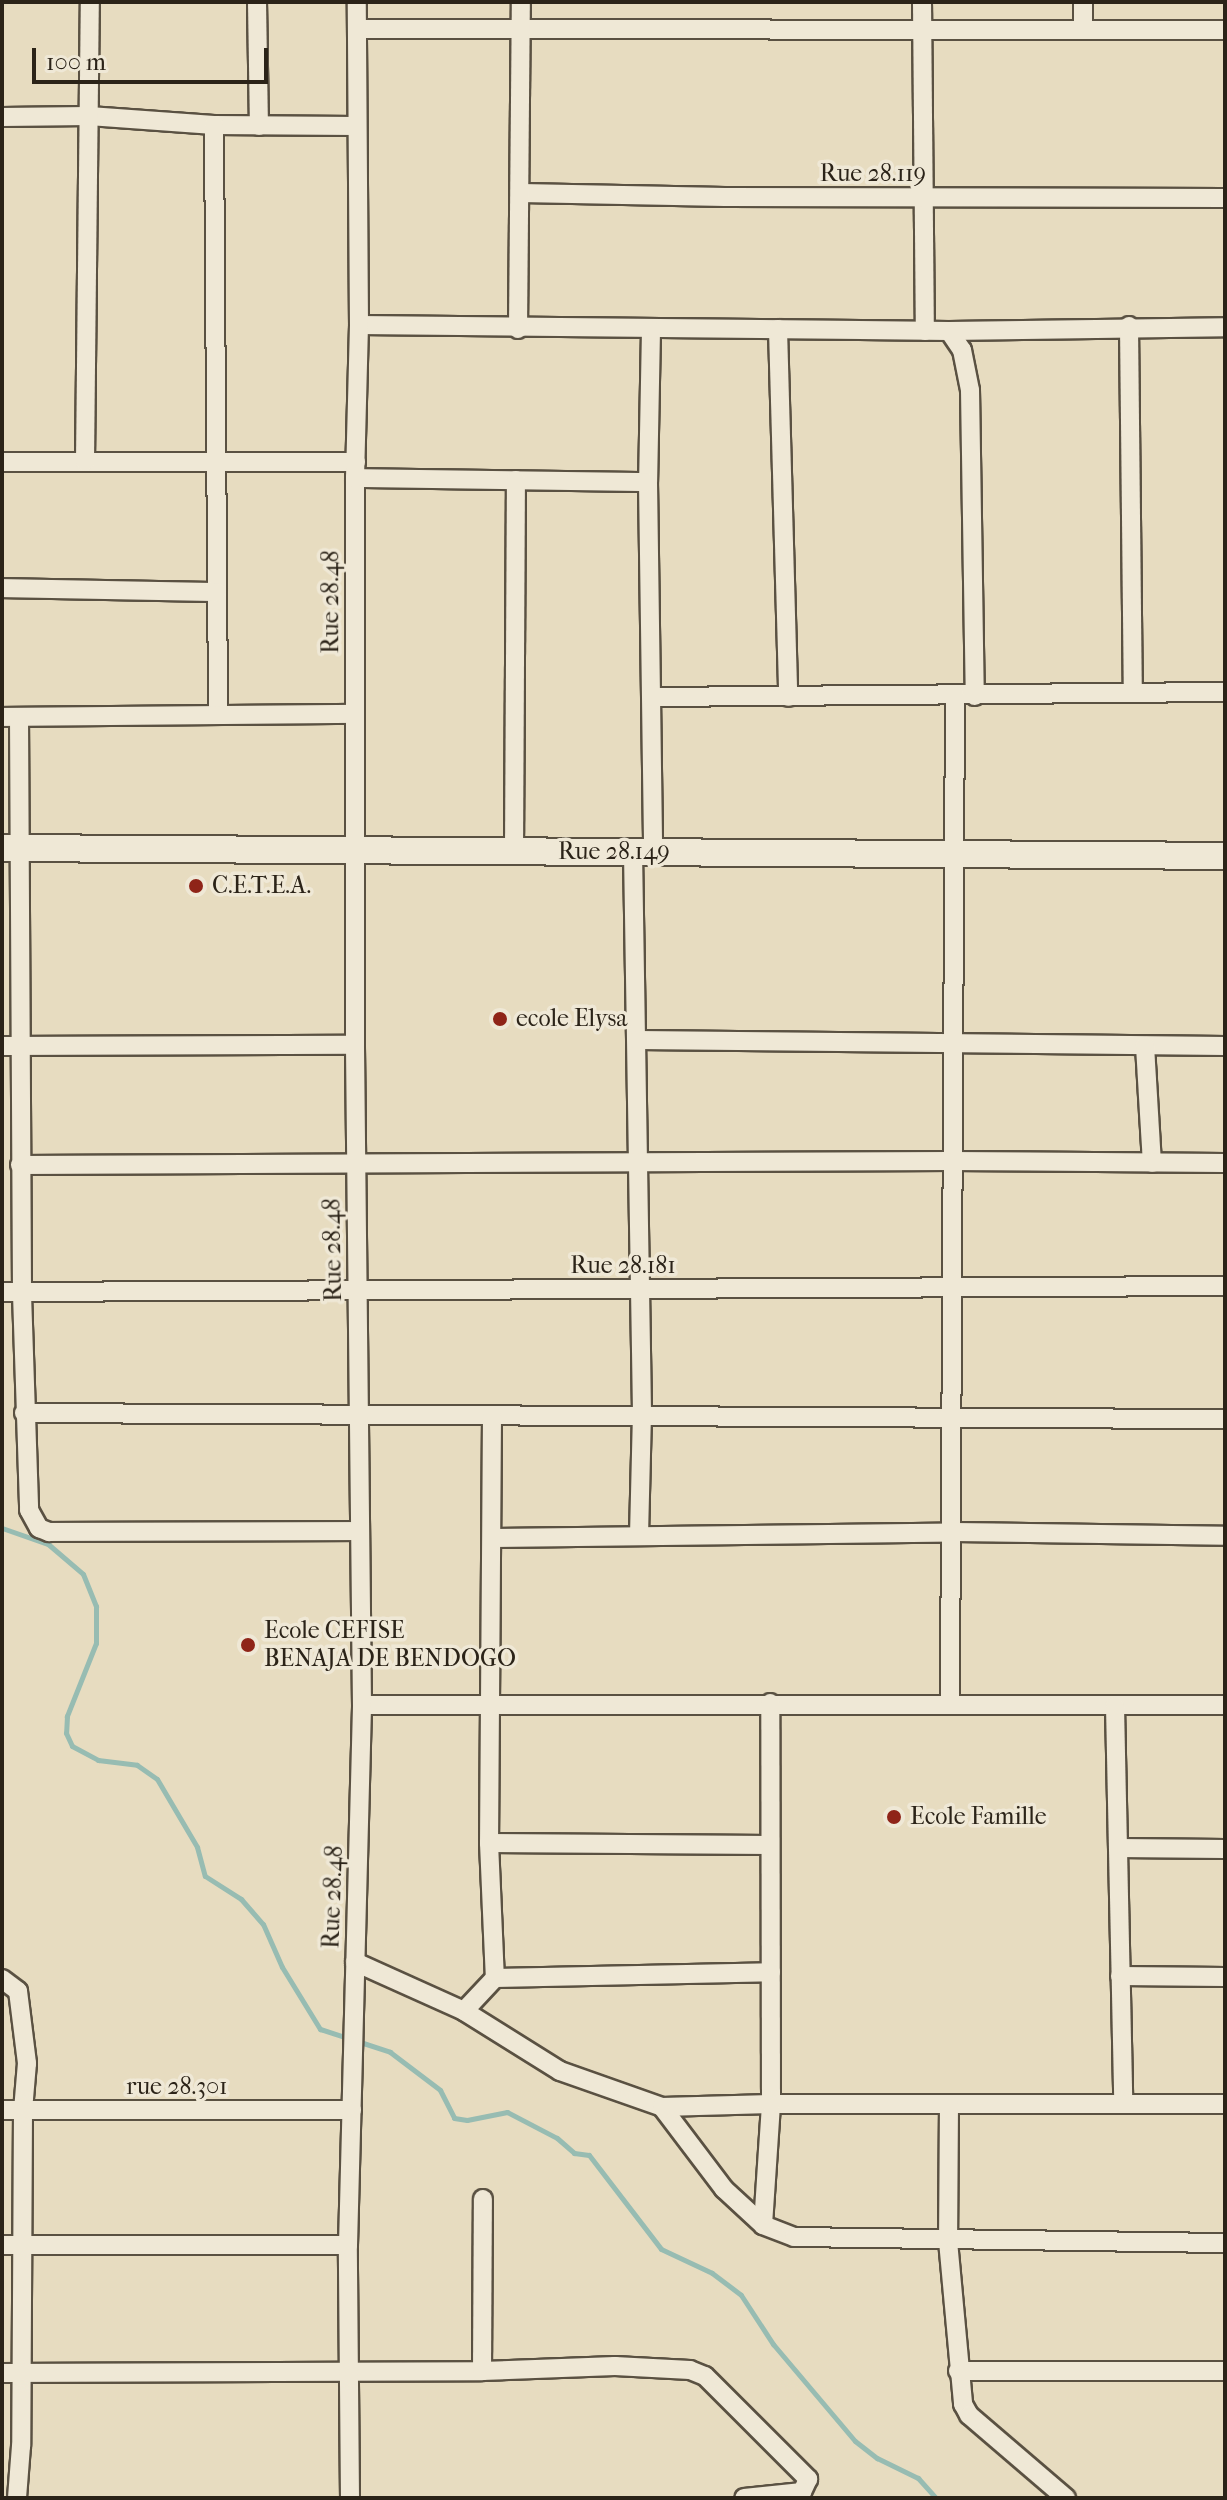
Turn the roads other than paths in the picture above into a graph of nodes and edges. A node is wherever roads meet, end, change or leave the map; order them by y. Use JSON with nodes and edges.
{"nodes":[{"id":1,"x":90,"y":2,"type":"edge"},
{"id":2,"x":257,"y":2,"type":"edge"},
{"id":3,"x":357,"y":2,"type":"edge"},
{"id":4,"x":521,"y":2,"type":"edge"},
{"id":5,"x":922,"y":2,"type":"edge"},
{"id":6,"x":1083,"y":2,"type":"edge"},
{"id":7,"x":1083,"y":28,"type":"junction"},
{"id":8,"x":357,"y":29,"type":"junction"},
{"id":9,"x":521,"y":29,"type":"junction"},
{"id":10,"x":921,"y":30,"type":"junction"},
{"id":11,"x":1225,"y":30,"type":"edge"},
{"id":12,"x":89,"y":116,"type":"junction"},
{"id":13,"x":2,"y":117,"type":"edge"},
{"id":14,"x":214,"y":125,"type":"junction"},
{"id":15,"x":259,"y":126,"type":"junction"},
{"id":16,"x":356,"y":126,"type":"junction"},
{"id":17,"x":521,"y":193,"type":"junction"},
{"id":18,"x":1225,"y":198,"type":"edge"},
{"id":19,"x":924,"y":199,"type":"junction"},
{"id":20,"x":359,"y":325,"type":"junction"},
{"id":21,"x":1129,"y":326,"type":"junction"},
{"id":22,"x":1225,"y":327,"type":"edge"},
{"id":23,"x":518,"y":329,"type":"junction"},
{"id":24,"x":778,"y":329,"type":"junction"},
{"id":25,"x":651,"y":330,"type":"junction"},
{"id":26,"x":925,"y":331,"type":"junction"},
{"id":27,"x":949,"y":331,"type":"junction"},
{"id":28,"x":2,"y":462,"type":"edge"},
{"id":29,"x":85,"y":462,"type":"junction"},
{"id":30,"x":217,"y":462,"type":"junction"},
{"id":31,"x":355,"y":470,"type":"junction"},
{"id":32,"x":516,"y":480,"type":"junction"},
{"id":33,"x":648,"y":482,"type":"junction"},
{"id":34,"x":2,"y":588,"type":"edge"},
{"id":35,"x":217,"y":592,"type":"junction"},
{"id":36,"x":1133,"y":691,"type":"junction"},
{"id":37,"x":1225,"y":692,"type":"edge"},
{"id":38,"x":955,"y":695,"type":"junction"},
{"id":39,"x":975,"y":696,"type":"junction"},
{"id":40,"x":652,"y":697,"type":"junction"},
{"id":41,"x":788,"y":697,"type":"junction"},
{"id":42,"x":218,"y":712,"type":"junction"},
{"id":43,"x":355,"y":714,"type":"junction"},
{"id":44,"x":11,"y":717,"type":"edge"},
{"id":45,"x":11,"y":848,"type":"edge"},
{"id":46,"x":355,"y":850,"type":"junction"},
{"id":47,"x":514,"y":852,"type":"junction"},
{"id":48,"x":643,"y":852,"type":"junction"},
{"id":49,"x":955,"y":856,"type":"junction"},
{"id":50,"x":1225,"y":856,"type":"edge"},
{"id":51,"x":638,"y":1040,"type":"junction"},
{"id":52,"x":953,"y":1042,"type":"junction"},
{"id":53,"x":355,"y":1045,"type":"junction"},
{"id":54,"x":11,"y":1046,"type":"edge"},
{"id":55,"x":1145,"y":1046,"type":"junction"},
{"id":56,"x":1225,"y":1046,"type":"edge"},
{"id":57,"x":951,"y":1161,"type":"junction"},
{"id":58,"x":1152,"y":1163,"type":"junction"},
{"id":59,"x":1225,"y":1163,"type":"edge"},
{"id":60,"x":356,"y":1164,"type":"junction"},
{"id":61,"x":638,"y":1164,"type":"junction"},
{"id":62,"x":20,"y":1165,"type":"junction"},
{"id":63,"x":1225,"y":1286,"type":"edge"},
{"id":64,"x":951,"y":1288,"type":"junction"},
{"id":65,"x":357,"y":1289,"type":"junction"},
{"id":66,"x":640,"y":1290,"type":"junction"},
{"id":67,"x":2,"y":1292,"type":"edge"},
{"id":68,"x":22,"y":1294,"type":"junction"},
{"id":69,"x":24,"y":1413,"type":"junction"},
{"id":70,"x":361,"y":1413,"type":"junction"},
{"id":71,"x":642,"y":1413,"type":"junction"},
{"id":72,"x":492,"y":1416,"type":"junction"},
{"id":73,"x":954,"y":1417,"type":"junction"},
{"id":74,"x":1225,"y":1419,"type":"edge"},
{"id":75,"x":360,"y":1531,"type":"junction"},
{"id":76,"x":954,"y":1532,"type":"junction"},
{"id":77,"x":639,"y":1534,"type":"junction"},
{"id":78,"x":1225,"y":1536,"type":"edge"},
{"id":79,"x":494,"y":1538,"type":"junction"},
{"id":80,"x":492,"y":1703,"type":"junction"},
{"id":81,"x":770,"y":1703,"type":"junction"},
{"id":82,"x":950,"y":1703,"type":"junction"},
{"id":83,"x":362,"y":1705,"type":"junction"},
{"id":84,"x":1225,"y":1705,"type":"edge"},
{"id":85,"x":1115,"y":1706,"type":"junction"},
{"id":86,"x":489,"y":1843,"type":"junction"},
{"id":87,"x":770,"y":1845,"type":"junction"},
{"id":88,"x":1118,"y":1848,"type":"junction"},
{"id":89,"x":1225,"y":1849,"type":"edge"},
{"id":90,"x":355,"y":1962,"type":"junction"},
{"id":91,"x":771,"y":1972,"type":"junction"},
{"id":92,"x":1120,"y":1976,"type":"junction"},
{"id":93,"x":1225,"y":1977,"type":"edge"},
{"id":94,"x":495,"y":1978,"type":"junction"},
{"id":95,"x":2,"y":1979,"type":"edge"},
{"id":96,"x":464,"y":2011,"type":"junction"},
{"id":97,"x":771,"y":2104,"type":"junction"},
{"id":98,"x":949,"y":2104,"type":"junction"},
{"id":99,"x":1123,"y":2104,"type":"junction"},
{"id":100,"x":1225,"y":2104,"type":"edge"},
{"id":101,"x":662,"y":2107,"type":"junction"},
{"id":102,"x":2,"y":2110,"type":"edge"},
{"id":103,"x":352,"y":2110,"type":"junction"},
{"id":104,"x":23,"y":2111,"type":"junction"},
{"id":105,"x":483,"y":2199,"type":"dead end"},
{"id":106,"x":763,"y":2225,"type":"junction"},
{"id":107,"x":948,"y":2241,"type":"junction"},
{"id":108,"x":1225,"y":2243,"type":"edge"},
{"id":109,"x":11,"y":2245,"type":"edge"},
{"id":110,"x":348,"y":2245,"type":"junction"},
{"id":111,"x":482,"y":2371,"type":"junction"},
{"id":112,"x":958,"y":2371,"type":"junction"},
{"id":113,"x":1225,"y":2371,"type":"edge"},
{"id":114,"x":347,"y":2372,"type":"junction"},
{"id":115,"x":11,"y":2373,"type":"edge"},
{"id":116,"x":17,"y":2498,"type":"edge"},
{"id":117,"x":350,"y":2498,"type":"edge"},
{"id":118,"x":744,"y":2498,"type":"edge"},
{"id":119,"x":1066,"y":2498,"type":"edge"}],
"edges":[{"from":1,"to":12,"type":"street"},
{"from":2,"to":15,"type":"street"},
{"from":3,"to":8,"type":"street","name":"Rue 28.48"},
{"from":4,"to":9,"type":"street"},
{"from":5,"to":10,"type":"street"},
{"from":6,"to":7,"type":"street"},
{"from":7,"to":10,"type":"street"},
{"from":7,"to":11,"type":"street"},
{"from":8,"to":9,"type":"street"},
{"from":8,"to":16,"type":"street","name":"Rue 28.48"},
{"from":9,"to":10,"type":"street"},
{"from":9,"to":17,"type":"street"},
{"from":10,"to":19,"type":"street"},
{"from":12,"to":13,"type":"street"},
{"from":12,"to":14,"type":"street"},
{"from":12,"to":29,"type":"street"},
{"from":14,"to":15,"type":"street"},
{"from":14,"to":30,"type":"street"},
{"from":15,"to":16,"type":"street"},
{"from":16,"to":20,"type":"street","name":"Rue 28.48"},
{"from":17,"to":19,"type":"street","name":"Rue 28.119"},
{"from":17,"to":23,"type":"street"},
{"from":18,"to":19,"type":"street","name":"Rue 28.119"},
{"from":19,"to":26,"type":"street"},
{"from":20,"to":23,"type":"street"},
{"from":20,"to":31,"type":"street","name":"Rue 28.48"},
{"from":21,"to":22,"type":"street"},
{"from":21,"to":27,"type":"street"},
{"from":21,"to":36,"type":"street"},
{"from":23,"to":25,"type":"street"},
{"from":24,"to":25,"type":"street"},
{"from":24,"to":26,"type":"street"},
{"from":24,"to":41,"type":"street"},
{"from":25,"to":33,"type":"street"},
{"from":26,"to":27,"type":"street"},
{"from":27,"to":39,"type":"street"},
{"from":28,"to":29,"type":"street"},
{"from":29,"to":30,"type":"street"},
{"from":30,"to":31,"type":"street"},
{"from":30,"to":35,"type":"street"},
{"from":31,"to":32,"type":"street"},
{"from":31,"to":43,"type":"street","name":"Rue 28.48"},
{"from":32,"to":33,"type":"street"},
{"from":32,"to":47,"type":"street"},
{"from":33,"to":40,"type":"street"},
{"from":34,"to":35,"type":"street"},
{"from":35,"to":42,"type":"street"},
{"from":36,"to":37,"type":"street"},
{"from":36,"to":39,"type":"street"},
{"from":38,"to":39,"type":"street"},
{"from":38,"to":41,"type":"street"},
{"from":38,"to":49,"type":"street"},
{"from":40,"to":41,"type":"street"},
{"from":40,"to":48,"type":"street"},
{"from":42,"to":43,"type":"street"},
{"from":42,"to":44,"type":"street"},
{"from":43,"to":46,"type":"street","name":"Rue 28.48"},
{"from":44,"to":45,"type":"street"},
{"from":45,"to":46,"type":"street","name":"Rue 28.149"},
{"from":45,"to":54,"type":"street"},
{"from":46,"to":47,"type":"street","name":"Rue 28.149"},
{"from":46,"to":53,"type":"street","name":"Rue 28.48"},
{"from":47,"to":48,"type":"street","name":"Rue 28.149"},
{"from":48,"to":49,"type":"street","name":"Rue 28.149"},
{"from":48,"to":51,"type":"street"},
{"from":49,"to":50,"type":"street","name":"Rue 28.149"},
{"from":49,"to":52,"type":"street"},
{"from":51,"to":52,"type":"street"},
{"from":51,"to":61,"type":"street"},
{"from":52,"to":55,"type":"street"},
{"from":52,"to":57,"type":"street"},
{"from":53,"to":54,"type":"street"},
{"from":53,"to":60,"type":"street","name":"Rue 28.48"},
{"from":54,"to":62,"type":"street"},
{"from":55,"to":56,"type":"street"},
{"from":55,"to":58,"type":"street"},
{"from":57,"to":58,"type":"street"},
{"from":57,"to":61,"type":"street"},
{"from":57,"to":64,"type":"street"},
{"from":58,"to":59,"type":"street"},
{"from":60,"to":61,"type":"street"},
{"from":60,"to":62,"type":"street"},
{"from":60,"to":65,"type":"street","name":"Rue 28.48"},
{"from":61,"to":66,"type":"street"},
{"from":62,"to":68,"type":"street"},
{"from":63,"to":64,"type":"street","name":"Rue 28.181"},
{"from":64,"to":66,"type":"street","name":"Rue 28.181"},
{"from":64,"to":73,"type":"street"},
{"from":65,"to":66,"type":"street","name":"Rue 28.181"},
{"from":65,"to":68,"type":"street","name":"Rue 28.181"},
{"from":65,"to":70,"type":"street","name":"Rue 28.48"},
{"from":66,"to":71,"type":"street"},
{"from":67,"to":68,"type":"street","name":"Rue 28.181"},
{"from":68,"to":69,"type":"street"},
{"from":69,"to":70,"type":"street"},
{"from":69,"to":75,"type":"street"},
{"from":70,"to":72,"type":"street"},
{"from":70,"to":75,"type":"street","name":"Rue 28.48"},
{"from":71,"to":72,"type":"street"},
{"from":71,"to":73,"type":"street"},
{"from":71,"to":77,"type":"street"},
{"from":72,"to":79,"type":"street"},
{"from":73,"to":74,"type":"street"},
{"from":73,"to":76,"type":"street"},
{"from":75,"to":83,"type":"street","name":"Rue 28.48"},
{"from":76,"to":77,"type":"street"},
{"from":76,"to":78,"type":"street"},
{"from":76,"to":82,"type":"street"},
{"from":77,"to":79,"type":"street"},
{"from":79,"to":80,"type":"street"},
{"from":80,"to":81,"type":"street"},
{"from":80,"to":83,"type":"street"},
{"from":80,"to":86,"type":"street"},
{"from":81,"to":82,"type":"street"},
{"from":81,"to":87,"type":"street"},
{"from":82,"to":85,"type":"street"},
{"from":83,"to":90,"type":"street","name":"Rue 28.48"},
{"from":84,"to":85,"type":"street"},
{"from":85,"to":88,"type":"street"},
{"from":86,"to":87,"type":"street"},
{"from":86,"to":94,"type":"street"},
{"from":87,"to":91,"type":"street"},
{"from":88,"to":89,"type":"street"},
{"from":88,"to":92,"type":"street"},
{"from":90,"to":96,"type":"street"},
{"from":90,"to":103,"type":"street","name":"Rue 28.48"},
{"from":91,"to":94,"type":"street"},
{"from":91,"to":97,"type":"street"},
{"from":92,"to":93,"type":"street"},
{"from":92,"to":99,"type":"street"},
{"from":94,"to":96,"type":"street"},
{"from":95,"to":104,"type":"street"},
{"from":96,"to":101,"type":"street"},
{"from":97,"to":98,"type":"street"},
{"from":97,"to":101,"type":"street"},
{"from":97,"to":106,"type":"street"},
{"from":98,"to":99,"type":"street"},
{"from":98,"to":107,"type":"street"},
{"from":99,"to":100,"type":"street"},
{"from":101,"to":106,"type":"street"},
{"from":102,"to":104,"type":"street","name":"rue 28.301"},
{"from":103,"to":104,"type":"street","name":"rue 28.301"},
{"from":103,"to":110,"type":"street","name":"Rue 28.48"},
{"from":104,"to":109,"type":"street"},
{"from":105,"to":111,"type":"street"},
{"from":106,"to":107,"type":"street"},
{"from":107,"to":108,"type":"street"},
{"from":107,"to":112,"type":"street"},
{"from":109,"to":110,"type":"street"},
{"from":109,"to":115,"type":"street"},
{"from":110,"to":114,"type":"street","name":"Rue 28.48"},
{"from":111,"to":114,"type":"street"},
{"from":111,"to":118,"type":"street"},
{"from":112,"to":113,"type":"street"},
{"from":112,"to":119,"type":"street"},
{"from":114,"to":115,"type":"street"},
{"from":114,"to":117,"type":"street","name":"Rue 28.48"},
{"from":115,"to":116,"type":"street"}]}
